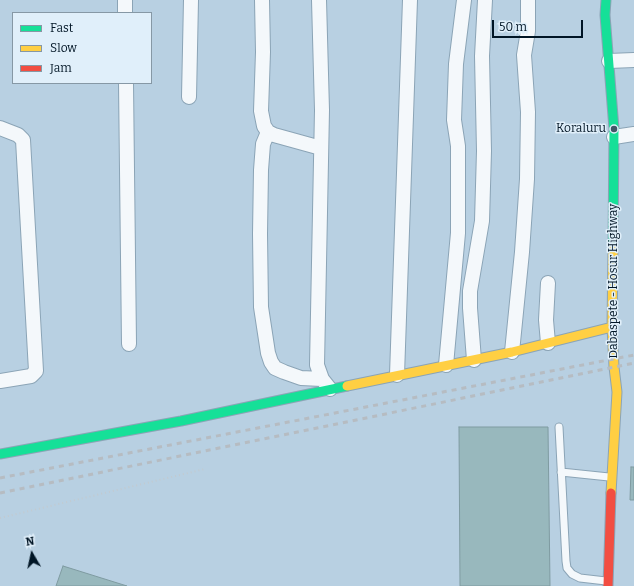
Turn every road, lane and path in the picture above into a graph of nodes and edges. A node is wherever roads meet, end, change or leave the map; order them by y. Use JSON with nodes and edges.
{"nodes":[{"id":1,"x":125,"y":0,"type":"edge"},
{"id":2,"x":191,"y":0,"type":"edge"},
{"id":3,"x":262,"y":0,"type":"edge"},
{"id":4,"x":319,"y":0,"type":"edge"},
{"id":5,"x":410,"y":0,"type":"edge"},
{"id":6,"x":464,"y":0,"type":"edge"},
{"id":7,"x":485,"y":0,"type":"edge"},
{"id":8,"x":528,"y":0,"type":"edge"},
{"id":9,"x":606,"y":0,"type":"edge"},
{"id":10,"x":125,"y":12,"type":"edge"},
{"id":11,"x":634,"y":60,"type":"edge"},
{"id":12,"x":609,"y":62,"type":"junction"},
{"id":13,"x":126,"y":84,"type":"edge"},
{"id":14,"x":189,"y":97,"type":"dead end"},
{"id":15,"x":0,"y":128,"type":"edge"},
{"id":16,"x":268,"y":132,"type":"junction"},
{"id":17,"x":634,"y":134,"type":"edge"},
{"id":18,"x":614,"y":137,"type":"junction"},
{"id":19,"x":321,"y":148,"type":"junction"},
{"id":20,"x":548,"y":283,"type":"dead end"},
{"id":21,"x":612,"y":327,"type":"junction"},
{"id":22,"x":548,"y":343,"type":"junction"},
{"id":23,"x":129,"y":344,"type":"dead end"},
{"id":24,"x":512,"y":352,"type":"junction"},
{"id":25,"x":474,"y":360,"type":"junction"},
{"id":26,"x":446,"y":365,"type":"junction"},
{"id":27,"x":397,"y":375,"type":"junction"},
{"id":28,"x":0,"y":381,"type":"edge"},
{"id":29,"x":326,"y":384,"type":"junction"},
{"id":30,"x":559,"y":427,"type":"dead end"},
{"id":31,"x":0,"y":454,"type":"edge"},
{"id":32,"x":205,"y":470,"type":"dead end"},
{"id":33,"x":561,"y":472,"type":"junction"},
{"id":34,"x":611,"y":477,"type":"junction"},
{"id":35,"x":0,"y":518,"type":"edge"},
{"id":36,"x":608,"y":584,"type":"edge"}],
"edges":[{"from":1,"to":10,"type":"street"},
{"from":2,"to":14,"type":"street"},
{"from":3,"to":16,"type":"street"},
{"from":4,"to":19,"type":"street"},
{"from":5,"to":27,"type":"street"},
{"from":6,"to":26,"type":"street"},
{"from":7,"to":25,"type":"street"},
{"from":8,"to":24,"type":"street"},
{"from":9,"to":12,"type":"main road","name":"Dabaspete - Hosur Highway"},
{"from":11,"to":12,"type":"street"},
{"from":12,"to":18,"type":"main road","name":"Dabaspete - Hosur Highway"},
{"from":13,"to":23,"type":"street"},
{"from":15,"to":28,"type":"street"},
{"from":16,"to":19,"type":"street"},
{"from":16,"to":29,"type":"street"},
{"from":17,"to":18,"type":"street"},
{"from":18,"to":21,"type":"main road","name":"Dabaspete - Hosur Highway"},
{"from":19,"to":29,"type":"street"},
{"from":20,"to":22,"type":"street"},
{"from":21,"to":22,"type":"main road"},
{"from":21,"to":34,"type":"main road","name":"Dabaspete - Hosur Highway"},
{"from":22,"to":24,"type":"main road"},
{"from":24,"to":25,"type":"main road"},
{"from":25,"to":26,"type":"main road"},
{"from":26,"to":27,"type":"main road"},
{"from":27,"to":29,"type":"main road"},
{"from":29,"to":31,"type":"main road"},
{"from":30,"to":33,"type":"lane"},
{"from":32,"to":35,"type":"path"},
{"from":33,"to":34,"type":"lane"},
{"from":33,"to":36,"type":"lane"},
{"from":34,"to":36,"type":"main road","name":"Dabaspete - Hosur Highway"}]}
